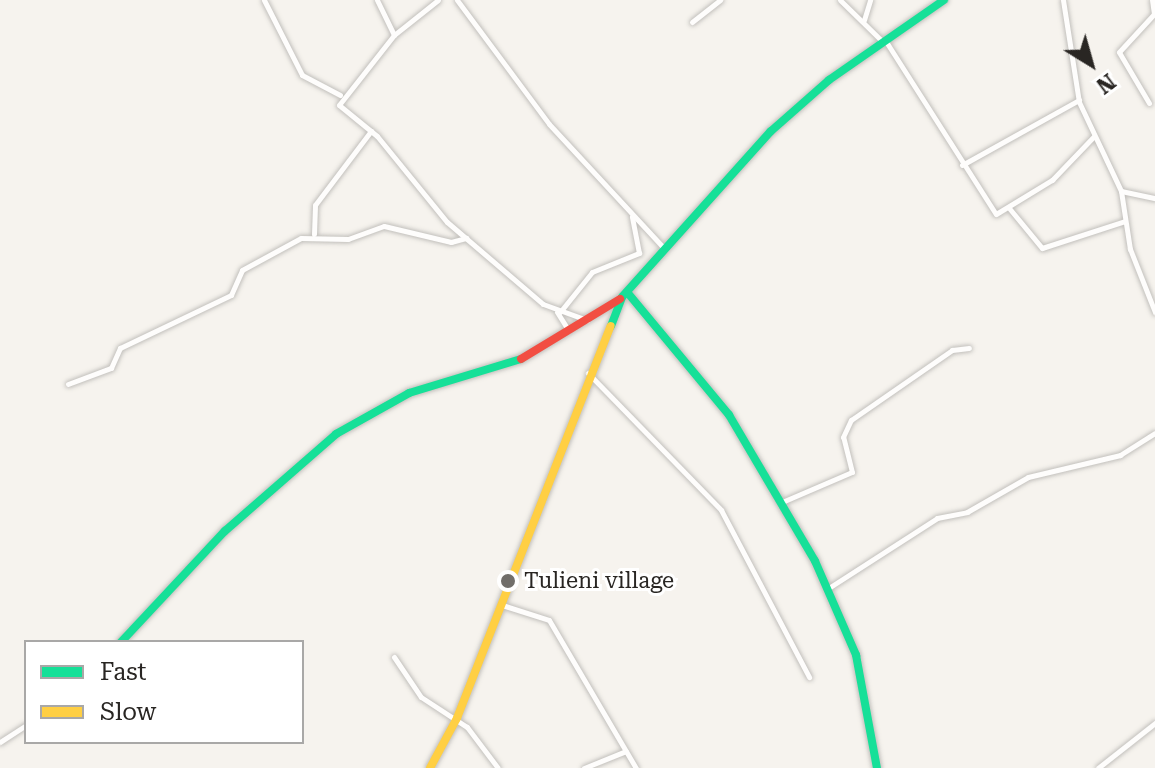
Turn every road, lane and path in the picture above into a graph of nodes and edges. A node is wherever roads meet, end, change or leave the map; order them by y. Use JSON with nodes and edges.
{"nodes":[{"id":1,"x":264,"y":0,"type":"edge"},
{"id":2,"x":377,"y":0,"type":"edge"},
{"id":3,"x":438,"y":0,"type":"edge"},
{"id":4,"x":457,"y":0,"type":"edge"},
{"id":5,"x":720,"y":0,"type":"edge"},
{"id":6,"x":840,"y":0,"type":"edge"},
{"id":7,"x":870,"y":0,"type":"edge"},
{"id":8,"x":944,"y":0,"type":"edge"},
{"id":9,"x":1063,"y":0,"type":"edge"},
{"id":10,"x":1152,"y":0,"type":"edge"},
{"id":11,"x":711,"y":2,"type":"edge"},
{"id":12,"x":1155,"y":15,"type":"edge"},
{"id":13,"x":864,"y":20,"type":"junction"},
{"id":14,"x":692,"y":22,"type":"dead end"},
{"id":15,"x":394,"y":35,"type":"junction"},
{"id":16,"x":883,"y":40,"type":"junction"},
{"id":17,"x":340,"y":95,"type":"junction"},
{"id":18,"x":1079,"y":100,"type":"junction"},
{"id":19,"x":1149,"y":103,"type":"dead end"},
{"id":20,"x":371,"y":131,"type":"junction"},
{"id":21,"x":1094,"y":136,"type":"junction"},
{"id":22,"x":962,"y":165,"type":"junction"},
{"id":23,"x":1121,"y":191,"type":"junction"},
{"id":24,"x":1155,"y":198,"type":"edge"},
{"id":25,"x":1009,"y":208,"type":"junction"},
{"id":26,"x":631,"y":216,"type":"junction"},
{"id":27,"x":1125,"y":221,"type":"junction"},
{"id":28,"x":314,"y":235,"type":"junction"},
{"id":29,"x":466,"y":238,"type":"junction"},
{"id":30,"x":663,"y":247,"type":"junction"},
{"id":31,"x":624,"y":294,"type":"junction"},
{"id":32,"x":558,"y":312,"type":"junction"},
{"id":33,"x":1155,"y":312,"type":"edge"},
{"id":34,"x":588,"y":321,"type":"junction"},
{"id":35,"x":570,"y":333,"type":"junction"},
{"id":36,"x":969,"y":348,"type":"dead end"},
{"id":37,"x":588,"y":373,"type":"junction"},
{"id":38,"x":68,"y":384,"type":"dead end"},
{"id":39,"x":1155,"y":433,"type":"edge"},
{"id":40,"x":782,"y":502,"type":"junction"},
{"id":41,"x":827,"y":589,"type":"junction"},
{"id":42,"x":502,"y":605,"type":"junction"},
{"id":43,"x":123,"y":640,"type":"edge"},
{"id":44,"x":394,"y":657,"type":"dead end"},
{"id":45,"x":809,"y":677,"type":"dead end"},
{"id":46,"x":457,"y":718,"type":"junction"},
{"id":47,"x":1155,"y":723,"type":"edge"},
{"id":48,"x":24,"y":726,"type":"edge"},
{"id":49,"x":0,"y":742,"type":"edge"},
{"id":50,"x":626,"y":751,"type":"junction"},
{"id":51,"x":430,"y":768,"type":"edge"},
{"id":52,"x":498,"y":768,"type":"edge"},
{"id":53,"x":584,"y":768,"type":"edge"},
{"id":54,"x":636,"y":768,"type":"edge"},
{"id":55,"x":877,"y":768,"type":"edge"},
{"id":56,"x":1098,"y":768,"type":"edge"}],
"edges":[{"from":1,"to":17,"type":"street"},
{"from":2,"to":15,"type":"street"},
{"from":3,"to":15,"type":"street"},
{"from":4,"to":26,"type":"street"},
{"from":5,"to":11,"type":"street"},
{"from":6,"to":13,"type":"street"},
{"from":7,"to":13,"type":"street"},
{"from":8,"to":16,"type":"street"},
{"from":9,"to":18,"type":"street"},
{"from":10,"to":12,"type":"street"},
{"from":11,"to":14,"type":"street"},
{"from":12,"to":19,"type":"street"},
{"from":13,"to":16,"type":"street"},
{"from":15,"to":17,"type":"street"},
{"from":16,"to":22,"type":"street"},
{"from":16,"to":30,"type":"street"},
{"from":17,"to":20,"type":"street"},
{"from":18,"to":21,"type":"street"},
{"from":18,"to":22,"type":"street"},
{"from":20,"to":28,"type":"street"},
{"from":20,"to":29,"type":"street"},
{"from":21,"to":23,"type":"street"},
{"from":21,"to":25,"type":"street"},
{"from":22,"to":25,"type":"street"},
{"from":23,"to":24,"type":"street"},
{"from":23,"to":27,"type":"street"},
{"from":25,"to":27,"type":"street"},
{"from":26,"to":30,"type":"street"},
{"from":26,"to":32,"type":"street"},
{"from":27,"to":33,"type":"street"},
{"from":28,"to":29,"type":"street"},
{"from":28,"to":38,"type":"street"},
{"from":29,"to":32,"type":"street"},
{"from":30,"to":31,"type":"street"},
{"from":31,"to":34,"type":"street"},
{"from":31,"to":37,"type":"street"},
{"from":31,"to":40,"type":"street"},
{"from":32,"to":34,"type":"street"},
{"from":32,"to":35,"type":"street"},
{"from":34,"to":35,"type":"street"},
{"from":35,"to":43,"type":"street"},
{"from":36,"to":40,"type":"street"},
{"from":37,"to":42,"type":"street"},
{"from":37,"to":45,"type":"street"},
{"from":39,"to":41,"type":"street"},
{"from":40,"to":41,"type":"street"},
{"from":41,"to":55,"type":"street"},
{"from":42,"to":46,"type":"street"},
{"from":42,"to":50,"type":"street"},
{"from":44,"to":46,"type":"street"},
{"from":46,"to":51,"type":"street"},
{"from":46,"to":52,"type":"street"},
{"from":47,"to":56,"type":"street"},
{"from":48,"to":49,"type":"street"},
{"from":50,"to":53,"type":"street"},
{"from":50,"to":54,"type":"street"}]}
